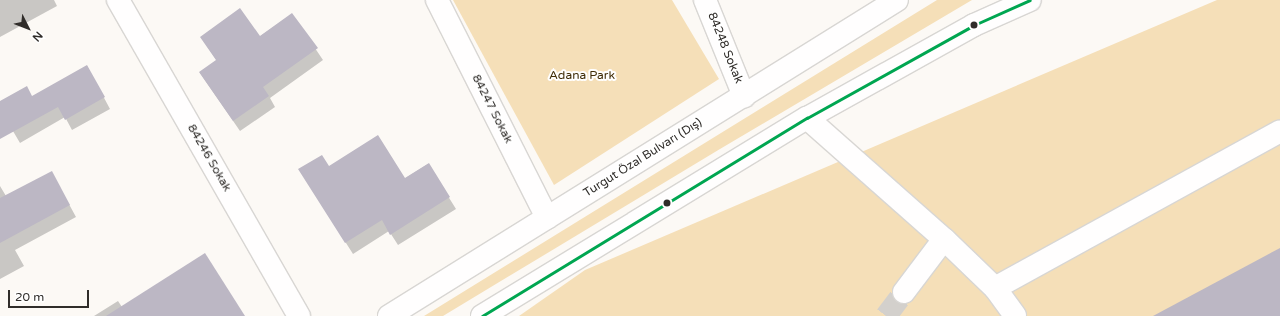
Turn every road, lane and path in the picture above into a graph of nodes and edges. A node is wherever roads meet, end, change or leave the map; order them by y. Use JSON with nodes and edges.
{"nodes":[{"id":1,"x":118,"y":0,"type":"edge"},
{"id":2,"x":437,"y":0,"type":"edge"},
{"id":3,"x":705,"y":0,"type":"edge"},
{"id":4,"x":897,"y":0,"type":"edge"},
{"id":5,"x":1030,"y":0,"type":"edge"},
{"id":6,"x":744,"y":96,"type":"junction"},
{"id":7,"x":807,"y":118,"type":"junction"},
{"id":8,"x":1280,"y":131,"type":"edge"},
{"id":9,"x":547,"y":218,"type":"junction"},
{"id":10,"x":944,"y":239,"type":"junction"},
{"id":11,"x":994,"y":288,"type":"junction"},
{"id":12,"x":904,"y":292,"type":"tunnel mouth"},
{"id":13,"x":299,"y":316,"type":"edge"},
{"id":14,"x":389,"y":316,"type":"edge"},
{"id":15,"x":482,"y":316,"type":"edge"},
{"id":16,"x":1014,"y":316,"type":"edge"}],
"edges":[{"from":1,"to":13,"type":"main road","name":"84246 Sokak"},
{"from":2,"to":9,"type":"main road","name":"84247 Sokak"},
{"from":3,"to":6,"type":"main road","name":"84248 Sokak"},
{"from":4,"to":6,"type":"main road","name":"Turgut Özal Bulvarı (Dış)"},
{"from":5,"to":7,"type":"main road"},
{"from":6,"to":9,"type":"main road","name":"Turgut Özal Bulvarı (Dış)"},
{"from":7,"to":10,"type":"main road"},
{"from":7,"to":15,"type":"main road"},
{"from":8,"to":11,"type":"main road"},
{"from":9,"to":14,"type":"main road","name":"Turgut Özal Bulvarı (Dış)"},
{"from":10,"to":11,"type":"main road"},
{"from":10,"to":12,"type":"main road"},
{"from":11,"to":16,"type":"main road"}]}
